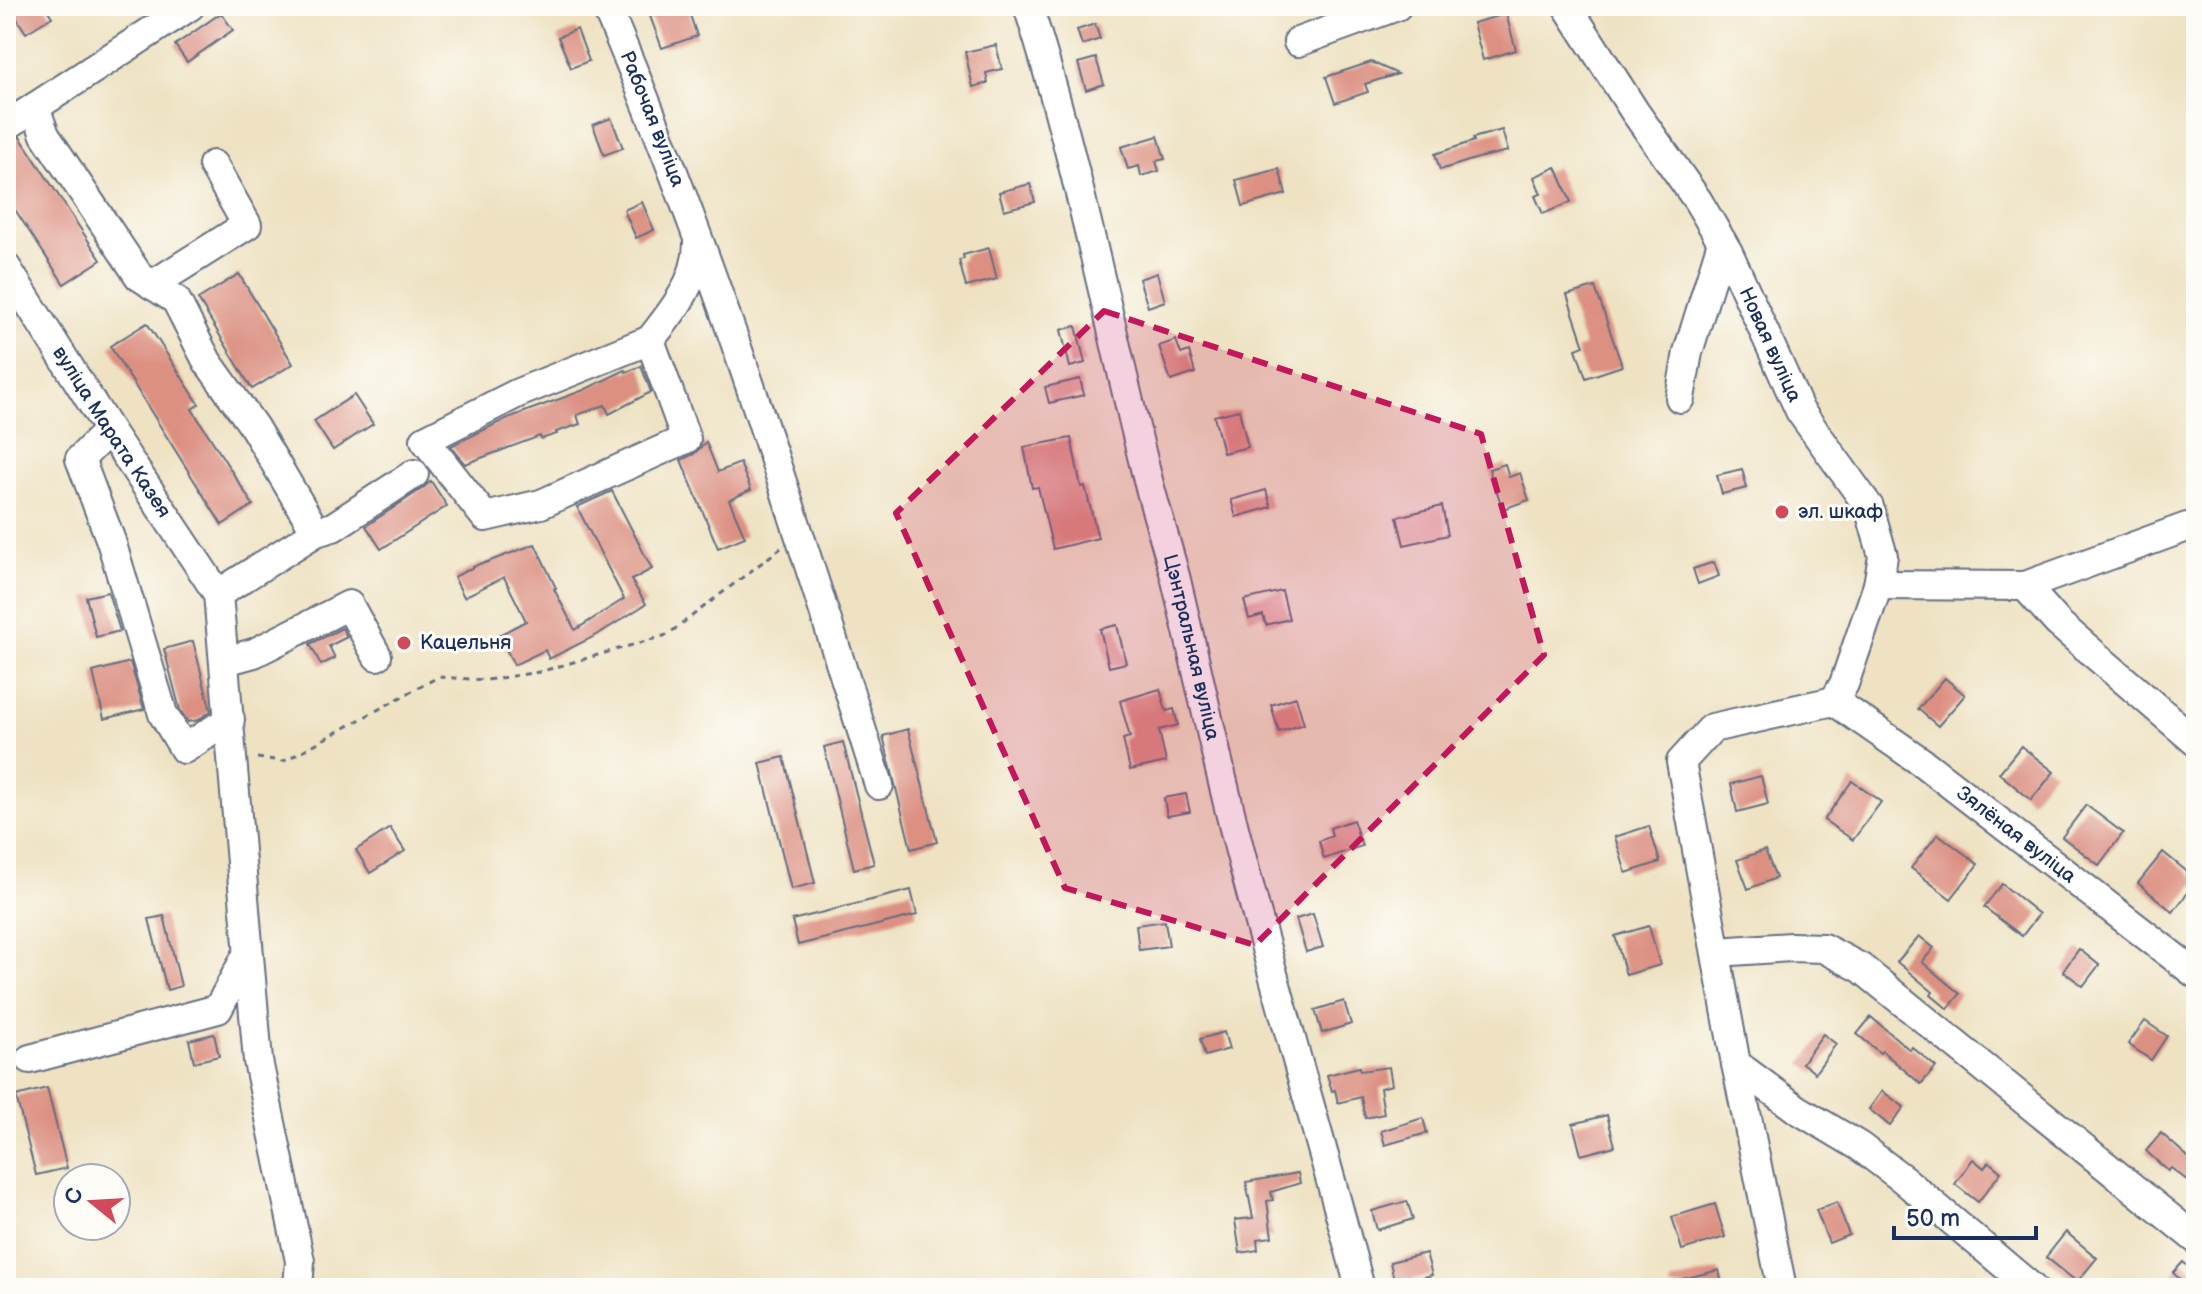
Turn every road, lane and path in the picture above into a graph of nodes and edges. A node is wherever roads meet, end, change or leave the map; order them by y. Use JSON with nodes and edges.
{"nodes":[{"id":1,"x":190,"y":6,"type":"edge"},
{"id":2,"x":606,"y":6,"type":"edge"},
{"id":3,"x":1028,"y":6,"type":"edge"},
{"id":4,"x":1397,"y":6,"type":"edge"},
{"id":5,"x":1567,"y":6,"type":"edge"},
{"id":6,"x":1298,"y":42,"type":"dead end"},
{"id":7,"x":35,"y":107,"type":"junction"},
{"id":8,"x":6,"y":126,"type":"edge"},
{"id":9,"x":213,"y":165,"type":"dead end"},
{"id":10,"x":697,"y":233,"type":"junction"},
{"id":11,"x":1722,"y":242,"type":"junction"},
{"id":12,"x":6,"y":267,"type":"edge"},
{"id":13,"x":152,"y":285,"type":"junction"},
{"id":14,"x":650,"y":340,"type":"junction"},
{"id":15,"x":1680,"y":398,"type":"dead end"},
{"id":16,"x":109,"y":430,"type":"junction"},
{"id":17,"x":414,"y":474,"type":"dead end"},
{"id":18,"x":2196,"y":530,"type":"edge"},
{"id":19,"x":316,"y":532,"type":"junction"},
{"id":20,"x":800,"y":533,"type":"junction"},
{"id":21,"x":1878,"y":585,"type":"junction"},
{"id":22,"x":2025,"y":586,"type":"junction"},
{"id":23,"x":218,"y":594,"type":"junction"},
{"id":24,"x":377,"y":656,"type":"dead end"},
{"id":25,"x":225,"y":661,"type":"junction"},
{"id":26,"x":1834,"y":701,"type":"junction"},
{"id":27,"x":230,"y":719,"type":"junction"},
{"id":28,"x":2196,"y":742,"type":"edge"},
{"id":29,"x":233,"y":756,"type":"junction"},
{"id":30,"x":879,"y":785,"type":"dead end"},
{"id":31,"x":1717,"y":952,"type":"junction"},
{"id":32,"x":248,"y":953,"type":"junction"},
{"id":33,"x":2196,"y":974,"type":"edge"},
{"id":34,"x":30,"y":1059,"type":"dead end"},
{"id":35,"x":1736,"y":1064,"type":"junction"},
{"id":36,"x":2196,"y":1239,"type":"edge"},
{"id":37,"x":298,"y":1288,"type":"edge"},
{"id":38,"x":1360,"y":1288,"type":"edge"},
{"id":39,"x":1782,"y":1288,"type":"edge"},
{"id":40,"x":2032,"y":1288,"type":"edge"}],
"edges":[{"from":1,"to":7,"type":"street"},
{"from":2,"to":10,"type":"street","name":"Рабочая вуліца"},
{"from":3,"to":38,"type":"street","name":"Цэнтральная вуліца"},
{"from":4,"to":6,"type":"street"},
{"from":5,"to":11,"type":"street","name":"Новая вуліца"},
{"from":7,"to":8,"type":"street"},
{"from":7,"to":13,"type":"street"},
{"from":9,"to":13,"type":"street"},
{"from":10,"to":14,"type":"street"},
{"from":10,"to":20,"type":"street","name":"Рабочая вуліца"},
{"from":11,"to":15,"type":"street"},
{"from":11,"to":21,"type":"street","name":"Новая вуліца"},
{"from":12,"to":16,"type":"street","name":"вуліца Марата Казея"},
{"from":13,"to":19,"type":"street"},
{"from":14,"to":14,"type":"street"},
{"from":16,"to":23,"type":"street","name":"вуліца Марата Казея"},
{"from":16,"to":27,"type":"street"},
{"from":17,"to":19,"type":"street"},
{"from":18,"to":22,"type":"street"},
{"from":19,"to":23,"type":"street"},
{"from":20,"to":29,"type":"path"},
{"from":20,"to":30,"type":"street","name":"Рабочая вуліца"},
{"from":21,"to":22,"type":"street"},
{"from":21,"to":26,"type":"street","name":"Новая вуліца"},
{"from":22,"to":28,"type":"street"},
{"from":23,"to":25,"type":"street"},
{"from":24,"to":25,"type":"street"},
{"from":25,"to":27,"type":"street"},
{"from":26,"to":31,"type":"street"},
{"from":26,"to":33,"type":"street","name":"Зялёная вуліца"},
{"from":27,"to":29,"type":"street"},
{"from":29,"to":32,"type":"street"},
{"from":31,"to":35,"type":"street"},
{"from":31,"to":36,"type":"street"},
{"from":32,"to":34,"type":"street"},
{"from":32,"to":37,"type":"street"},
{"from":35,"to":39,"type":"street"},
{"from":35,"to":40,"type":"street"}]}
